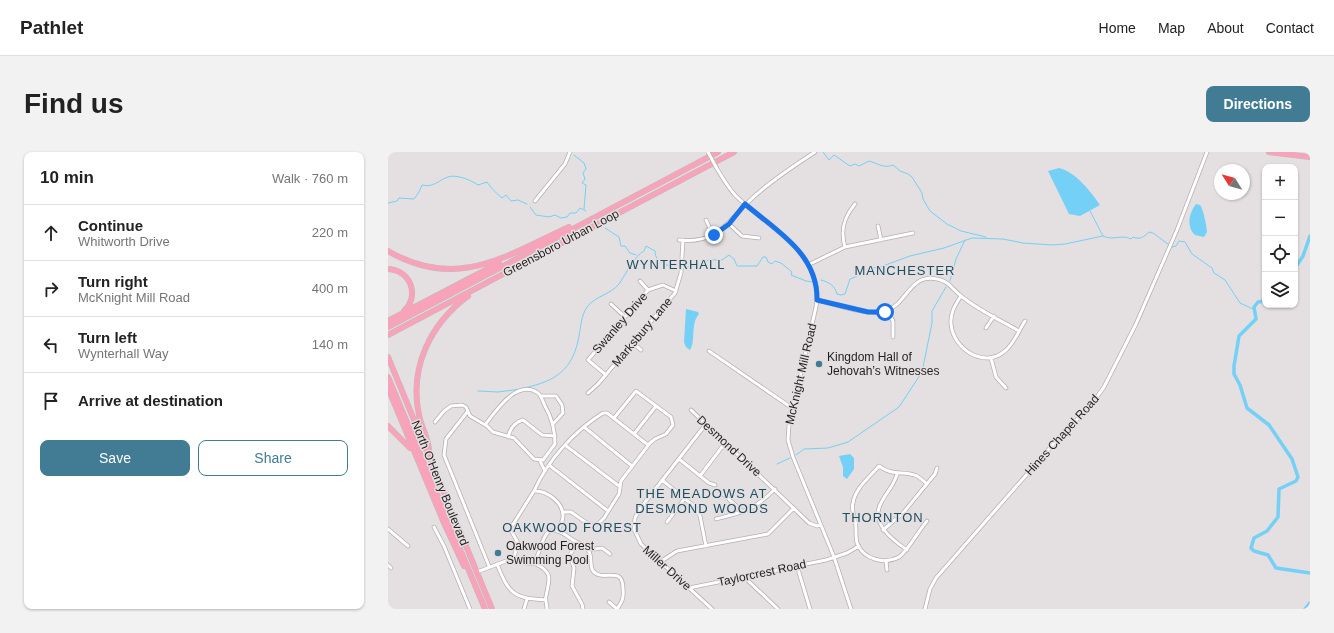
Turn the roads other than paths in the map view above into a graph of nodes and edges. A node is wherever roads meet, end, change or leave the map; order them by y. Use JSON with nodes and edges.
{"nodes":[{"id":1,"x":570,"y":152,"type":"edge"},
{"id":2,"x":708,"y":152,"type":"edge"},
{"id":3,"x":718,"y":152,"type":"edge"},
{"id":4,"x":734,"y":152,"type":"edge"},
{"id":5,"x":815,"y":152,"type":"edge"},
{"id":6,"x":1206,"y":152,"type":"edge"},
{"id":7,"x":1269,"y":152,"type":"edge"},
{"id":8,"x":1310,"y":157,"type":"edge"},
{"id":9,"x":535,"y":201,"type":"dead end"},
{"id":10,"x":745,"y":204,"type":"junction"},
{"id":11,"x":855,"y":204,"type":"dead end"},
{"id":12,"x":612,"y":208,"type":"junction"},
{"id":13,"x":706,"y":220,"type":"dead end"},
{"id":14,"x":729,"y":224,"type":"junction"},
{"id":15,"x":878,"y":226,"type":"dead end"},
{"id":16,"x":912,"y":233,"type":"dead end"},
{"id":17,"x":713,"y":235,"type":"junction"},
{"id":18,"x":759,"y":238,"type":"dead end"},
{"id":19,"x":881,"y":240,"type":"junction"},
{"id":20,"x":534,"y":244,"type":"junction"},
{"id":21,"x":845,"y":247,"type":"junction"},
{"id":22,"x":388,"y":251,"type":"edge"},
{"id":23,"x":810,"y":264,"type":"junction"},
{"id":24,"x":388,"y":269,"type":"edge"},
{"id":25,"x":640,"y":281,"type":"dead end"},
{"id":26,"x":481,"y":286,"type":"junction"},
{"id":27,"x":648,"y":290,"type":"junction"},
{"id":28,"x":676,"y":291,"type":"junction"},
{"id":29,"x":961,"y":296,"type":"junction"},
{"id":30,"x":817,"y":300,"type":"junction"},
{"id":31,"x":611,"y":304,"type":"dead end"},
{"id":32,"x":887,"y":311,"type":"junction"},
{"id":33,"x":398,"y":316,"type":"junction"},
{"id":34,"x":624,"y":316,"type":"junction"},
{"id":35,"x":994,"y":316,"type":"junction"},
{"id":36,"x":388,"y":321,"type":"edge"},
{"id":37,"x":1025,"y":321,"type":"dead end"},
{"id":38,"x":388,"y":327,"type":"edge"},
{"id":39,"x":986,"y":328,"type":"dead end"},
{"id":40,"x":1019,"y":331,"type":"junction"},
{"id":41,"x":388,"y":335,"type":"edge"},
{"id":42,"x":893,"y":337,"type":"dead end"},
{"id":43,"x":633,"y":343,"type":"junction"},
{"id":44,"x":641,"y":350,"type":"dead end"},
{"id":45,"x":709,"y":351,"type":"dead end"},
{"id":46,"x":388,"y":357,"type":"edge"},
{"id":47,"x":991,"y":358,"type":"junction"},
{"id":48,"x":606,"y":375,"type":"junction"},
{"id":49,"x":388,"y":377,"type":"edge"},
{"id":50,"x":388,"y":388,"type":"edge"},
{"id":51,"x":1006,"y":388,"type":"dead end"},
{"id":52,"x":588,"y":393,"type":"dead end"},
{"id":53,"x":540,"y":396,"type":"junction"},
{"id":54,"x":656,"y":406,"type":"junction"},
{"id":55,"x":792,"y":408,"type":"junction"},
{"id":56,"x":691,"y":410,"type":"dead end"},
{"id":57,"x":468,"y":411,"type":"junction"},
{"id":58,"x":614,"y":418,"type":"junction"},
{"id":59,"x":435,"y":422,"type":"dead end"},
{"id":60,"x":553,"y":424,"type":"junction"},
{"id":61,"x":706,"y":424,"type":"junction"},
{"id":62,"x":485,"y":425,"type":"junction"},
{"id":63,"x":388,"y":426,"type":"edge"},
{"id":64,"x":584,"y":426,"type":"junction"},
{"id":65,"x":634,"y":434,"type":"junction"},
{"id":66,"x":508,"y":436,"type":"junction"},
{"id":67,"x":555,"y":436,"type":"junction"},
{"id":68,"x":725,"y":443,"type":"junction"},
{"id":69,"x":565,"y":445,"type":"junction"},
{"id":70,"x":648,"y":445,"type":"junction"},
{"id":71,"x":428,"y":453,"type":"junction"},
{"id":72,"x":414,"y":454,"type":"junction"},
{"id":73,"x":679,"y":459,"type":"junction"},
{"id":74,"x":540,"y":461,"type":"junction"},
{"id":75,"x":549,"y":465,"type":"junction"},
{"id":76,"x":632,"y":466,"type":"junction"},
{"id":77,"x":937,"y":468,"type":"dead end"},
{"id":78,"x":544,"y":471,"type":"junction"},
{"id":79,"x":897,"y":474,"type":"junction"},
{"id":80,"x":700,"y":476,"type":"junction"},
{"id":81,"x":662,"y":480,"type":"junction"},
{"id":82,"x":927,"y":484,"type":"junction"},
{"id":83,"x":715,"y":485,"type":"dead end"},
{"id":84,"x":619,"y":486,"type":"junction"},
{"id":85,"x":774,"y":489,"type":"junction"},
{"id":86,"x":534,"y":492,"type":"junction"},
{"id":87,"x":721,"y":492,"type":"dead end"},
{"id":88,"x":685,"y":498,"type":"junction"},
{"id":89,"x":794,"y":508,"type":"junction"},
{"id":90,"x":608,"y":511,"type":"junction"},
{"id":91,"x":563,"y":512,"type":"junction"},
{"id":92,"x":742,"y":512,"type":"junction"},
{"id":93,"x":716,"y":519,"type":"dead end"},
{"id":94,"x":927,"y":521,"type":"dead end"},
{"id":95,"x":667,"y":522,"type":"dead end"},
{"id":96,"x":821,"y":525,"type":"junction"},
{"id":97,"x":434,"y":527,"type":"dead end"},
{"id":98,"x":388,"y":529,"type":"edge"},
{"id":99,"x":883,"y":530,"type":"junction"},
{"id":100,"x":558,"y":531,"type":"junction"},
{"id":101,"x":576,"y":542,"type":"junction"},
{"id":102,"x":408,"y":546,"type":"dead end"},
{"id":103,"x":706,"y":546,"type":"junction"},
{"id":104,"x":859,"y":546,"type":"junction"},
{"id":105,"x":588,"y":550,"type":"junction"},
{"id":106,"x":907,"y":550,"type":"junction"},
{"id":107,"x":610,"y":554,"type":"dead end"},
{"id":108,"x":834,"y":557,"type":"junction"},
{"id":109,"x":513,"y":561,"type":"junction"},
{"id":110,"x":886,"y":561,"type":"junction"},
{"id":111,"x":660,"y":562,"type":"junction"},
{"id":112,"x":534,"y":563,"type":"junction"},
{"id":113,"x":497,"y":564,"type":"junction"},
{"id":114,"x":388,"y":565,"type":"edge"},
{"id":115,"x":489,"y":566,"type":"junction"},
{"id":116,"x":797,"y":566,"type":"junction"},
{"id":117,"x":391,"y":568,"type":"dead end"},
{"id":118,"x":887,"y":570,"type":"dead end"},
{"id":119,"x":477,"y":572,"type":"junction"},
{"id":120,"x":743,"y":576,"type":"junction"},
{"id":121,"x":689,"y":588,"type":"junction"},
{"id":122,"x":527,"y":599,"type":"junction"},
{"id":123,"x":546,"y":600,"type":"junction"},
{"id":124,"x":609,"y":602,"type":"dead end"},
{"id":125,"x":470,"y":609,"type":"edge"},
{"id":126,"x":485,"y":609,"type":"edge"},
{"id":127,"x":492,"y":609,"type":"edge"},
{"id":128,"x":524,"y":609,"type":"edge"},
{"id":129,"x":547,"y":609,"type":"edge"},
{"id":130,"x":583,"y":609,"type":"edge"},
{"id":131,"x":617,"y":609,"type":"edge"},
{"id":132,"x":712,"y":609,"type":"edge"},
{"id":133,"x":778,"y":609,"type":"edge"},
{"id":134,"x":810,"y":609,"type":"edge"},
{"id":135,"x":851,"y":609,"type":"edge"},
{"id":136,"x":925,"y":609,"type":"edge"}],
"edges":[{"from":1,"to":9,"type":"street"},
{"from":2,"to":10,"type":"street","name":"McKnight Mill Road","bridge":true},
{"from":3,"to":12,"type":"highway","name":"Greensboro Urban Loop"},
{"from":4,"to":26,"type":"highway","name":"Greensboro Urban Loop"},
{"from":5,"to":10,"type":"street"},
{"from":6,"to":136,"type":"street","name":"Hines Chapel Road"},
{"from":7,"to":8,"type":"highway"},
{"from":10,"to":14,"type":"street"},
{"from":10,"to":23,"type":"street","name":"McKnight Mill Road"},
{"from":11,"to":21,"type":"street"},
{"from":12,"to":20,"type":"highway"},
{"from":12,"to":38,"type":"highway","name":"Greensboro Urban Loop"},
{"from":13,"to":17,"type":"street"},
{"from":14,"to":17,"type":"street"},
{"from":14,"to":18,"type":"street"},
{"from":15,"to":19,"type":"street"},
{"from":16,"to":19,"type":"street"},
{"from":17,"to":28,"type":"street","name":"Marksbury Lane"},
{"from":19,"to":21,"type":"street"},
{"from":20,"to":22,"type":"highway"},
{"from":20,"to":33,"type":"highway"},
{"from":21,"to":23,"type":"street"},
{"from":23,"to":30,"type":"street","name":"McKnight Mill Road"},
{"from":24,"to":33,"type":"highway"},
{"from":25,"to":27,"type":"street"},
{"from":26,"to":41,"type":"highway","name":"Greensboro Urban Loop"},
{"from":26,"to":71,"type":"highway"},
{"from":27,"to":28,"type":"street","name":"Swanley Drive"},
{"from":27,"to":34,"type":"street","name":"Swanley Drive"},
{"from":28,"to":43,"type":"street","name":"Marksbury Lane"},
{"from":29,"to":32,"type":"street"},
{"from":29,"to":35,"type":"street"},
{"from":29,"to":47,"type":"street"},
{"from":30,"to":32,"type":"street"},
{"from":30,"to":55,"type":"street","name":"McKnight Mill Road"},
{"from":31,"to":34,"type":"street"},
{"from":32,"to":42,"type":"street"},
{"from":33,"to":36,"type":"highway"},
{"from":34,"to":48,"type":"street","name":"Swanley Drive"},
{"from":35,"to":39,"type":"street"},
{"from":35,"to":40,"type":"street"},
{"from":37,"to":40,"type":"street"},
{"from":40,"to":47,"type":"street"},
{"from":43,"to":44,"type":"street"},
{"from":43,"to":48,"type":"street","name":"Marksbury Lane"},
{"from":45,"to":55,"type":"street"},
{"from":46,"to":71,"type":"highway","name":"North O'Henry Boulevard"},
{"from":47,"to":51,"type":"street"},
{"from":48,"to":52,"type":"street","name":"Marksbury Lane"},
{"from":49,"to":126,"type":"highway","name":"North O'Henry Boulevard"},
{"from":50,"to":72,"type":"highway"},
{"from":53,"to":60,"type":"street"},
{"from":53,"to":60,"type":"street"},
{"from":53,"to":62,"type":"street"},
{"from":54,"to":58,"type":"street"},
{"from":54,"to":65,"type":"street"},
{"from":54,"to":70,"type":"street"},
{"from":55,"to":96,"type":"street","name":"McKnight Mill Road"},
{"from":56,"to":61,"type":"street","name":"Desmond Drive"},
{"from":57,"to":59,"type":"street"},
{"from":57,"to":62,"type":"street"},
{"from":57,"to":115,"type":"street"},
{"from":58,"to":64,"type":"street"},
{"from":58,"to":65,"type":"street"},
{"from":60,"to":67,"type":"street"},
{"from":61,"to":68,"type":"street","name":"Desmond Drive"},
{"from":61,"to":73,"type":"street","name":"Miller Drive"},
{"from":62,"to":66,"type":"street"},
{"from":63,"to":72,"type":"highway"},
{"from":64,"to":69,"type":"street"},
{"from":64,"to":76,"type":"street"},
{"from":65,"to":70,"type":"street"},
{"from":66,"to":67,"type":"street"},
{"from":66,"to":74,"type":"street"},
{"from":67,"to":74,"type":"street"},
{"from":68,"to":80,"type":"street"},
{"from":68,"to":85,"type":"street","name":"Desmond Drive"},
{"from":69,"to":75,"type":"street"},
{"from":69,"to":84,"type":"street"},
{"from":70,"to":76,"type":"street"},
{"from":71,"to":119,"type":"highway","name":"North O'Henry Boulevard"},
{"from":72,"to":126,"type":"highway"},
{"from":73,"to":80,"type":"street"},
{"from":73,"to":81,"type":"street","name":"Miller Drive"},
{"from":74,"to":78,"type":"street"},
{"from":75,"to":78,"type":"street"},
{"from":75,"to":90,"type":"street"},
{"from":76,"to":84,"type":"street"},
{"from":77,"to":82,"type":"street"},
{"from":78,"to":86,"type":"street"},
{"from":79,"to":82,"type":"street"},
{"from":79,"to":99,"type":"street"},
{"from":79,"to":104,"type":"street"},
{"from":80,"to":83,"type":"street"},
{"from":81,"to":88,"type":"street"},
{"from":81,"to":111,"type":"street","name":"Miller Drive"},
{"from":82,"to":99,"type":"street"},
{"from":84,"to":90,"type":"street"},
{"from":85,"to":89,"type":"street","name":"Desmond Drive"},
{"from":85,"to":92,"type":"street"},
{"from":86,"to":91,"type":"street"},
{"from":86,"to":109,"type":"street"},
{"from":87,"to":92,"type":"street"},
{"from":88,"to":95,"type":"street"},
{"from":88,"to":103,"type":"street"},
{"from":89,"to":96,"type":"street","name":"Desmond Drive"},
{"from":89,"to":103,"type":"street"},
{"from":90,"to":91,"type":"street"},
{"from":91,"to":100,"type":"street"},
{"from":92,"to":93,"type":"street"},
{"from":94,"to":106,"type":"street"},
{"from":96,"to":108,"type":"street","name":"McKnight Mill Road"},
{"from":97,"to":125,"type":"street"},
{"from":98,"to":102,"type":"street"},
{"from":99,"to":106,"type":"street"},
{"from":100,"to":101,"type":"street"},
{"from":100,"to":112,"type":"street"},
{"from":101,"to":105,"type":"street"},
{"from":101,"to":130,"type":"street"},
{"from":103,"to":111,"type":"street"},
{"from":104,"to":108,"type":"street","name":"Taylorcrest Road"},
{"from":104,"to":110,"type":"street"},
{"from":105,"to":107,"type":"street"},
{"from":105,"to":131,"type":"street"},
{"from":106,"to":110,"type":"street"},
{"from":108,"to":116,"type":"street","name":"Taylorcrest Road"},
{"from":108,"to":135,"type":"street","name":"McKnight Mill Road"},
{"from":109,"to":112,"type":"street"},
{"from":109,"to":113,"type":"street"},
{"from":110,"to":118,"type":"street"},
{"from":111,"to":121,"type":"street","name":"Miller Drive"},
{"from":112,"to":123,"type":"street"},
{"from":113,"to":115,"type":"street"},
{"from":113,"to":122,"type":"street"},
{"from":114,"to":117,"type":"street"},
{"from":115,"to":119,"type":"street"},
{"from":116,"to":120,"type":"street","name":"Taylorcrest Road"},
{"from":116,"to":134,"type":"street"},
{"from":119,"to":127,"type":"highway","name":"North O'Henry Boulevard"},
{"from":120,"to":121,"type":"street","name":"Taylorcrest Road"},
{"from":120,"to":133,"type":"street"},
{"from":121,"to":132,"type":"street","name":"Miller Drive"},
{"from":122,"to":123,"type":"street"},
{"from":122,"to":128,"type":"street"},
{"from":123,"to":129,"type":"street"},
{"from":124,"to":131,"type":"street"}]}
